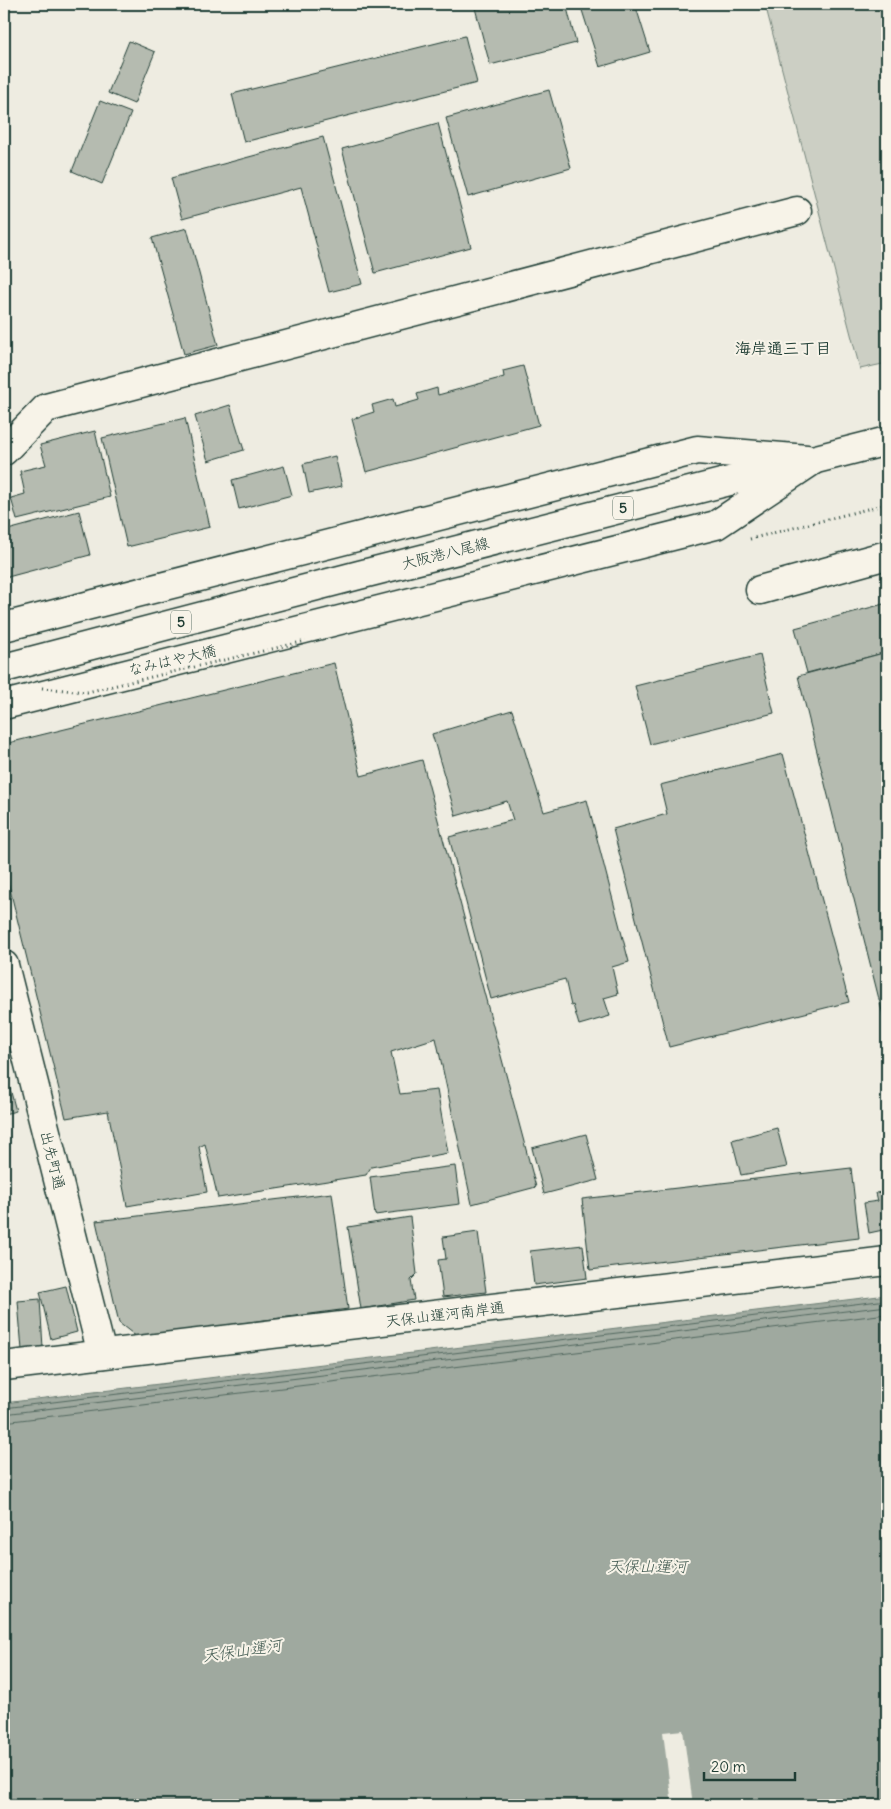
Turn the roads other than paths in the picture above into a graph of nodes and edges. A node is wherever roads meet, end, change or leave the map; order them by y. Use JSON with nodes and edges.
{"nodes":[{"id":1,"x":797,"y":211,"type":"dead end"},
{"id":2,"x":887,"y":441,"type":"edge"},
{"id":3,"x":4,"y":451,"type":"edge"},
{"id":4,"x":813,"y":460,"type":"junction"},
{"id":5,"x":887,"y":555,"type":"edge"},
{"id":6,"x":760,"y":590,"type":"dead end"},
{"id":7,"x":4,"y":627,"type":"edge"},
{"id":8,"x":4,"y":668,"type":"edge"},
{"id":9,"x":4,"y":705,"type":"edge"},
{"id":10,"x":4,"y":965,"type":"edge"},
{"id":11,"x":887,"y":1262,"type":"edge"},
{"id":12,"x":102,"y":1354,"type":"junction"},
{"id":13,"x":4,"y":1366,"type":"edge"}],
"edges":[{"from":1,"to":3,"type":"street"},
{"from":2,"to":4,"type":"street","name":"大阪港八尾線","number":"5"},
{"from":4,"to":7,"type":"street"},
{"from":4,"to":8,"type":"street","name":"大阪港八尾線","number":"5"},
{"from":4,"to":9,"type":"street"},
{"from":5,"to":6,"type":"street"},
{"from":10,"to":12,"type":"street","name":"出先町通"},
{"from":11,"to":12,"type":"street","name":"天保山運河南岸通"},
{"from":12,"to":13,"type":"street","name":"天保山運河南岸通"}]}
